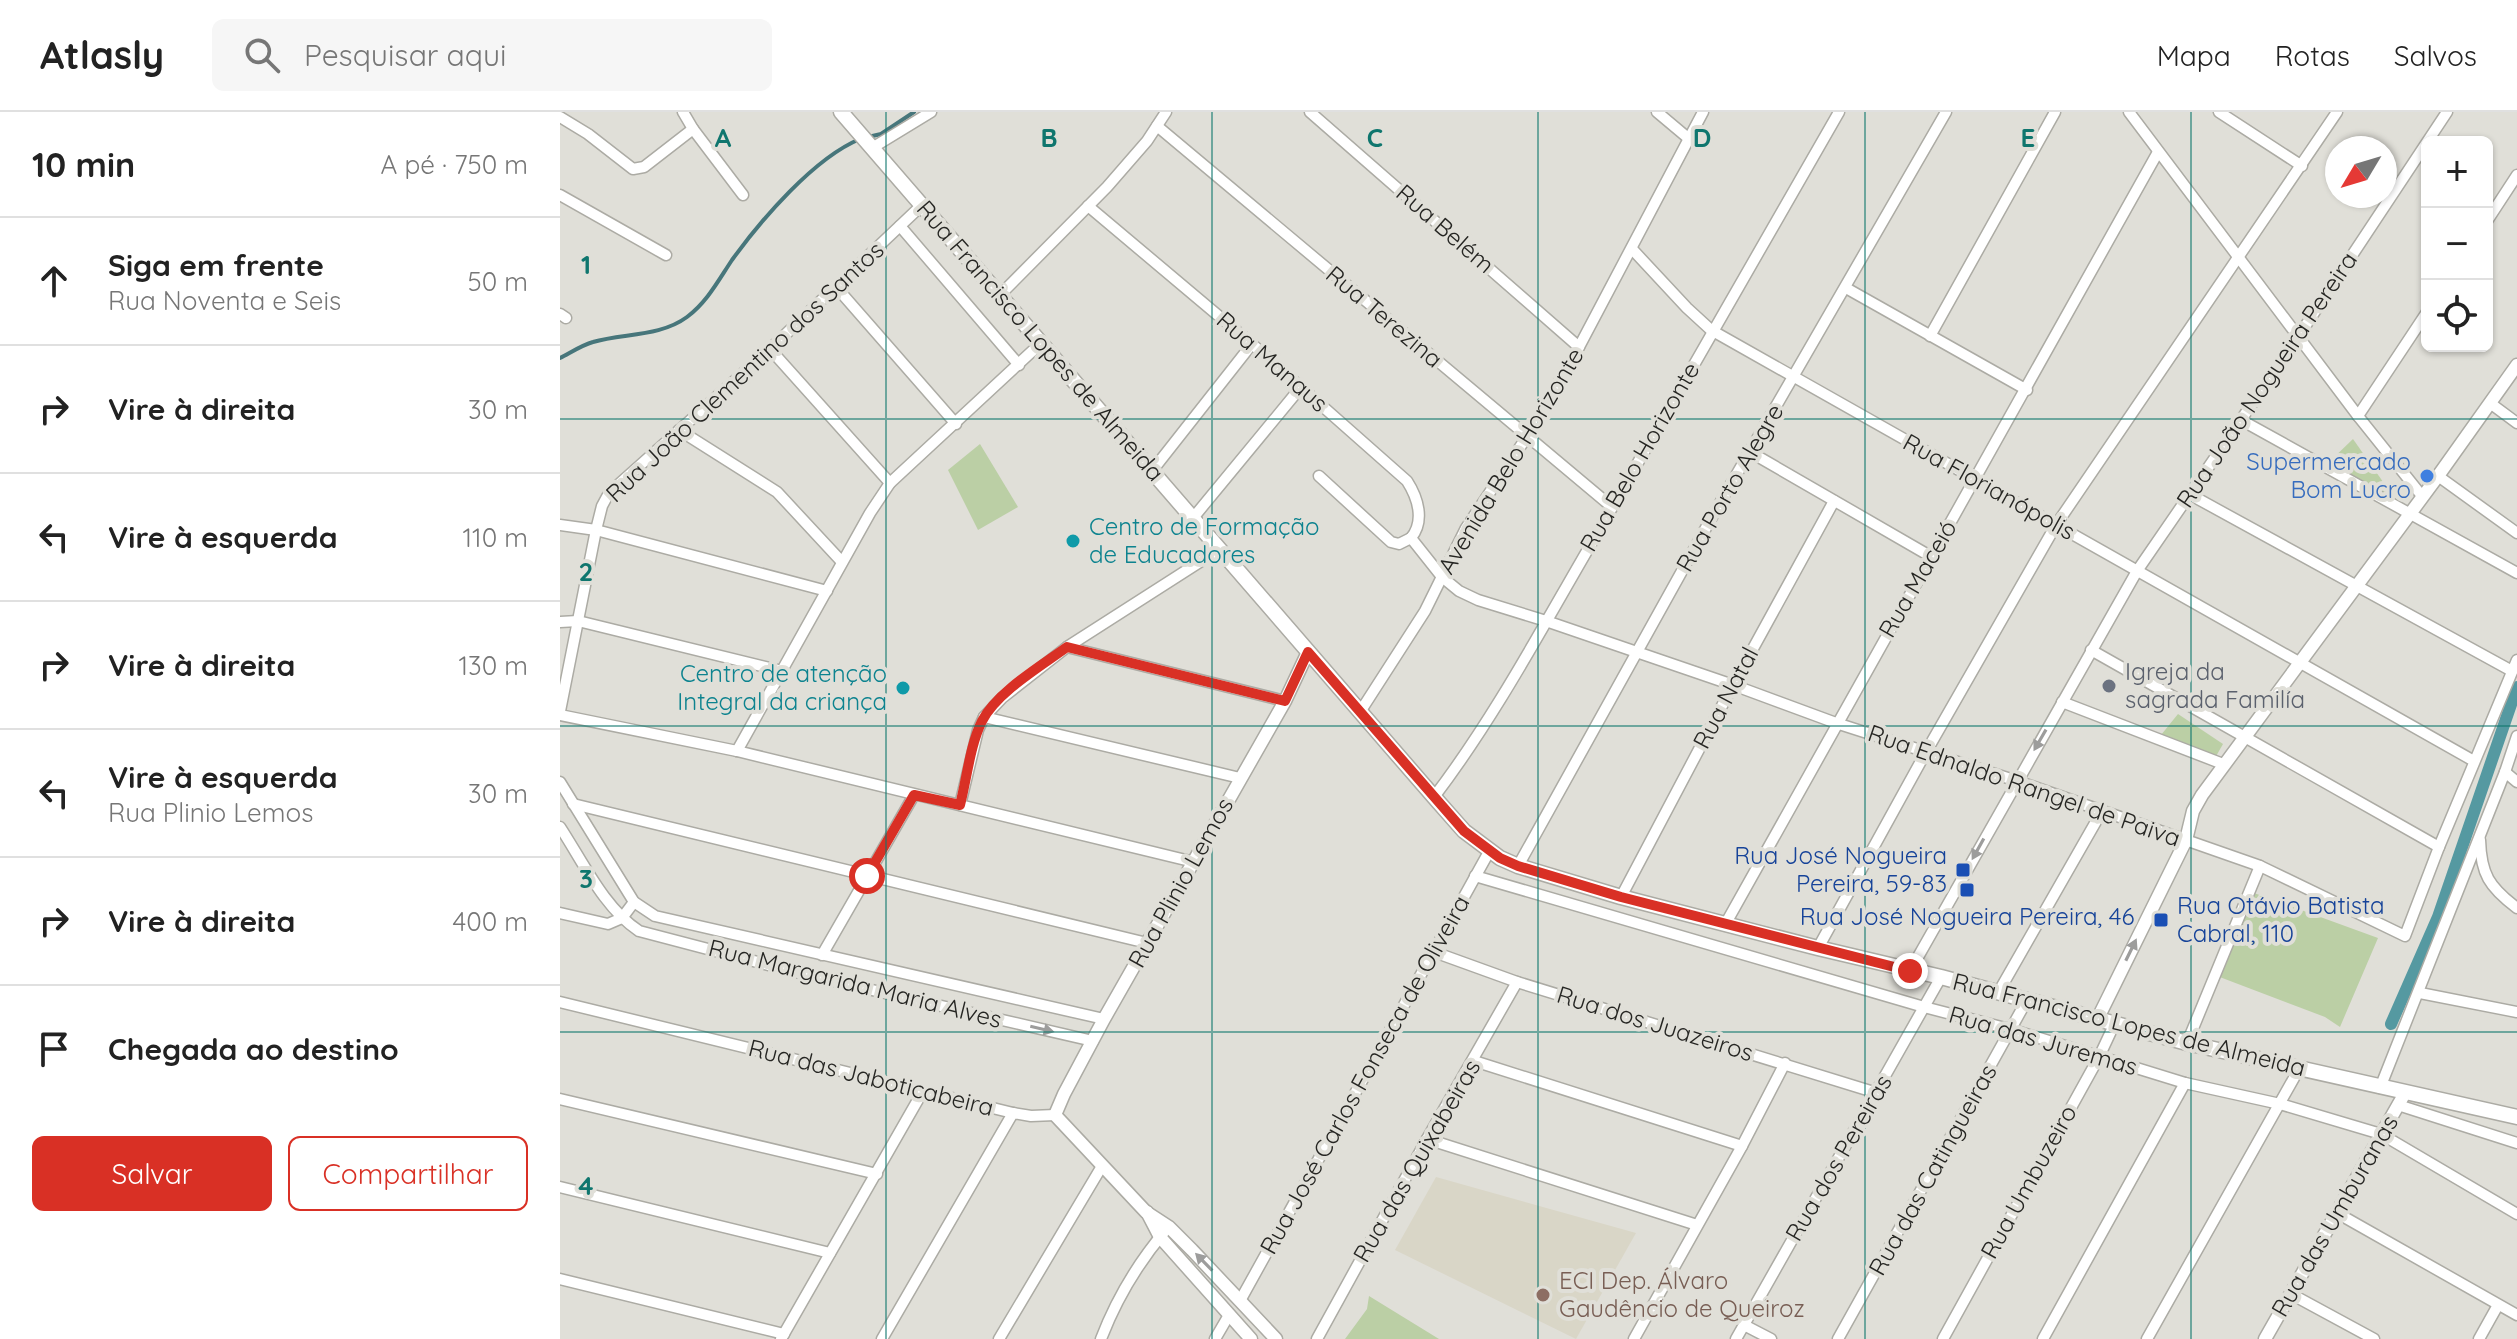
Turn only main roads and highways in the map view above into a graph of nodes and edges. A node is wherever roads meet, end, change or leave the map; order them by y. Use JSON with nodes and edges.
{"nodes":[{"id":1,"x":841,"y":112,"type":"edge"},
{"id":2,"x":2517,"y":1117,"type":"edge"}],
"edges":[{"from":1,"to":2,"type":"main road","name":"Rua Francisco Lopes de Almeida"}]}
